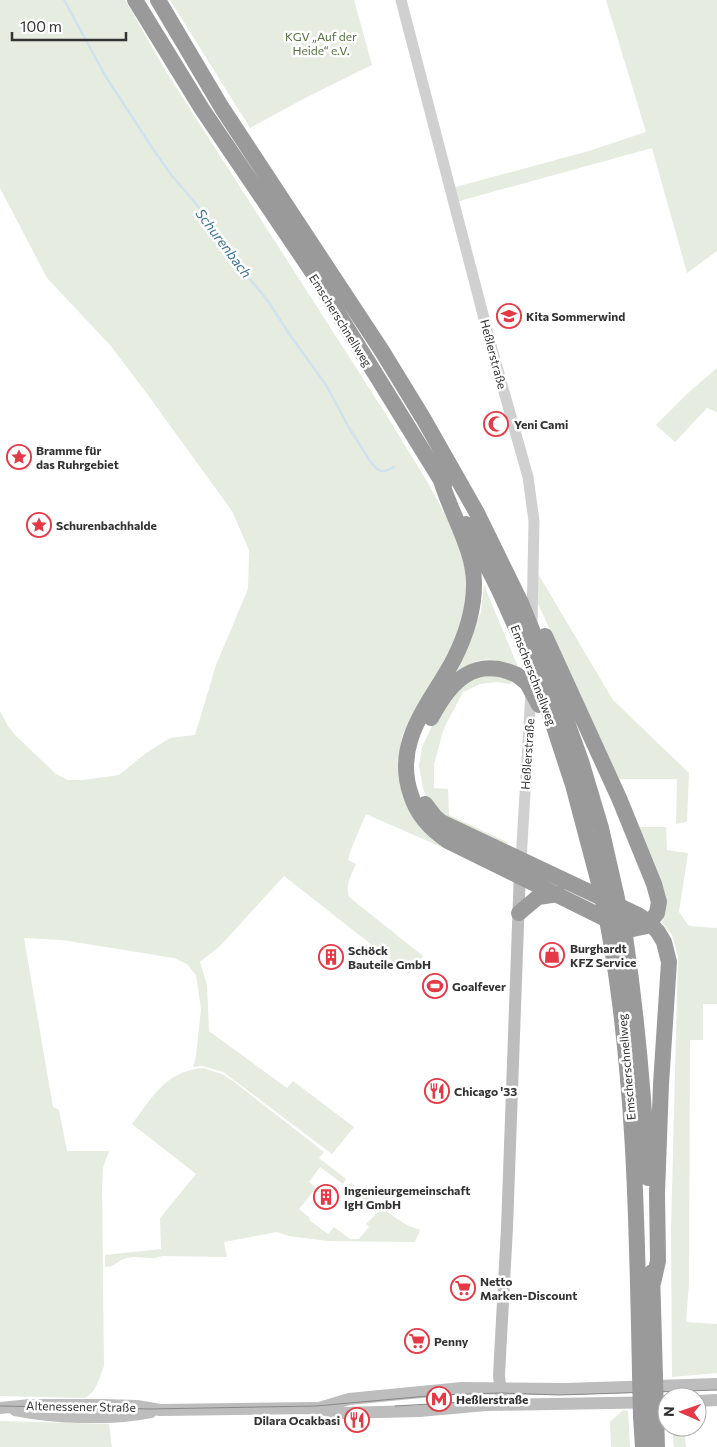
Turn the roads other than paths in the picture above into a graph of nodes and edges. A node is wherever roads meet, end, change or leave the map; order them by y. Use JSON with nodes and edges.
{"nodes":[{"id":1,"x":135,"y":0,"type":"edge"},
{"id":2,"x":158,"y":0,"type":"edge"},
{"id":3,"x":400,"y":0,"type":"edge"},
{"id":4,"x":440,"y":477,"type":"junction"},
{"id":5,"x":522,"y":597,"type":"junction"},
{"id":6,"x":573,"y":785,"type":"junction"},
{"id":7,"x":520,"y":869,"type":"junction"},
{"id":8,"x":558,"y":894,"type":"junction"},
{"id":9,"x":519,"y":913,"type":"junction"},
{"id":10,"x":650,"y":923,"type":"junction"},
{"id":11,"x":653,"y":1283,"type":"junction"},
{"id":12,"x":647,"y":1376,"type":"junction"},
{"id":13,"x":717,"y":1384,"type":"edge"},
{"id":14,"x":500,"y":1388,"type":"junction"},
{"id":15,"x":502,"y":1405,"type":"junction"},
{"id":16,"x":1,"y":1408,"type":"edge"},
{"id":17,"x":316,"y":1408,"type":"junction"},
{"id":18,"x":648,"y":1426,"type":"edge"},
{"id":19,"x":657,"y":1447,"type":"edge"}],
"edges":[{"from":1,"to":4,"type":"highway","name":"Emscherschnellweg"},
{"from":2,"to":5,"type":"highway","name":"Emscherschnellweg"},
{"from":3,"to":7,"type":"street","name":"Heßlerstraße"},
{"from":4,"to":6,"type":"highway","name":"Emscherschnellweg","bridge":true},
{"from":4,"to":7,"type":"highway"},
{"from":5,"to":10,"type":"highway"},
{"from":5,"to":11,"type":"highway","name":"Emscherschnellweg","bridge":true},
{"from":6,"to":7,"type":"highway","bridge":true},
{"from":6,"to":12,"type":"highway","name":"Emscherschnellweg","bridge":true},
{"from":7,"to":8,"type":"highway"},
{"from":7,"to":9,"type":"main road","name":"Heßlerstraße"},
{"from":7,"to":10,"type":"highway"},
{"from":8,"to":9,"type":"highway"},
{"from":8,"to":10,"type":"highway"},
{"from":9,"to":14,"type":"main road","name":"Heßlerstraße"},
{"from":10,"to":11,"type":"highway"},
{"from":11,"to":12,"type":"highway","name":"Emscherschnellweg"},
{"from":12,"to":18,"type":"highway","name":"Emscherschnellweg","bridge":true},
{"from":13,"to":14,"type":"main road","name":"Altenessener Straße"},
{"from":14,"to":15,"type":"main road","name":"Heßlerstraße"},
{"from":14,"to":17,"type":"main road","name":"Altenessener Straße"},
{"from":15,"to":17,"type":"main road","name":"Altenessener Straße"},
{"from":15,"to":18,"type":"main road","name":"Altenessener Straße"},
{"from":16,"to":17,"type":"main road","name":"Altenessener Straße"},
{"from":18,"to":19,"type":"highway","name":"Emscherschnellweg"}]}
